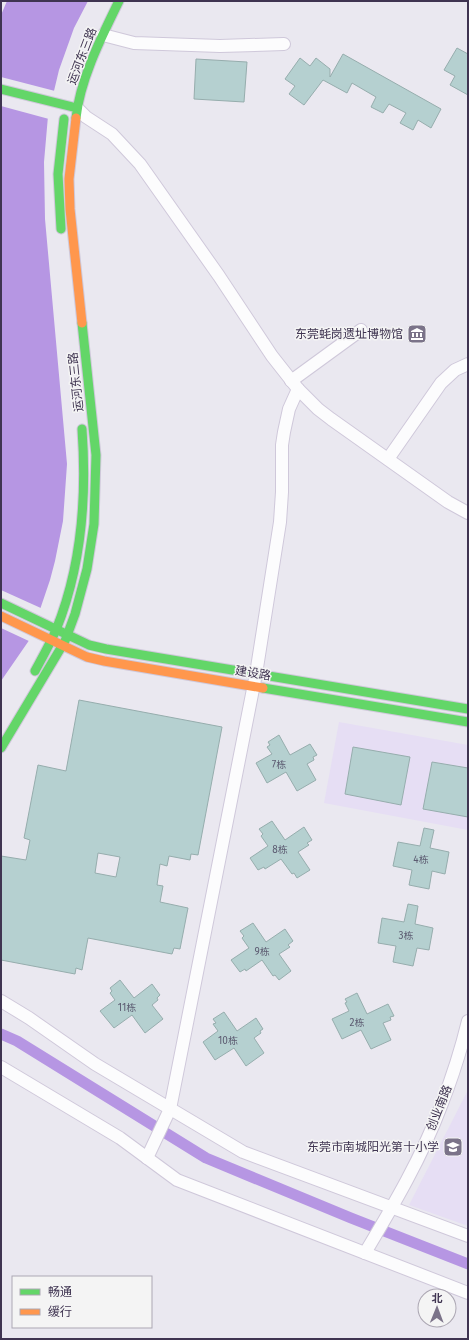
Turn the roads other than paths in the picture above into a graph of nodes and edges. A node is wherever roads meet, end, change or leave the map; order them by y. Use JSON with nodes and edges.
{"nodes":[{"id":1,"x":119,"y":1,"type":"edge"},
{"id":2,"x":103,"y":34,"type":"junction"},
{"id":3,"x":284,"y":44,"type":"dead end"},
{"id":4,"x":1,"y":89,"type":"edge"},
{"id":5,"x":71,"y":113,"type":"junction"},
{"id":6,"x":62,"y":235,"type":"dead end"},
{"id":7,"x":361,"y":330,"type":"dead end"},
{"id":8,"x":468,"y":364,"type":"edge"},
{"id":9,"x":294,"y":385,"type":"junction"},
{"id":10,"x":81,"y":421,"type":"dead end"},
{"id":11,"x":388,"y":459,"type":"junction"},
{"id":12,"x":468,"y":513,"type":"edge"},
{"id":13,"x":1,"y":604,"type":"edge"},
{"id":14,"x":1,"y":616,"type":"edge"},
{"id":15,"x":57,"y":629,"type":"junction"},
{"id":16,"x":68,"y":634,"type":"junction"},
{"id":17,"x":52,"y":640,"type":"junction"},
{"id":18,"x":62,"y":645,"type":"junction"},
{"id":19,"x":32,"y":676,"type":"dead end"},
{"id":20,"x":255,"y":680,"type":"junction"},
{"id":21,"x":468,"y":710,"type":"edge"},
{"id":22,"x":468,"y":722,"type":"edge"},
{"id":23,"x":1,"y":748,"type":"edge"},
{"id":24,"x":1,"y":1002,"type":"edge"},
{"id":25,"x":468,"y":1021,"type":"edge"},
{"id":26,"x":1,"y":1067,"type":"edge"},
{"id":27,"x":170,"y":1109,"type":"junction"},
{"id":28,"x":147,"y":1158,"type":"junction"},
{"id":29,"x":392,"y":1207,"type":"junction"},
{"id":30,"x":468,"y":1236,"type":"edge"},
{"id":31,"x":368,"y":1248,"type":"junction"},
{"id":32,"x":468,"y":1293,"type":"edge"}],
"edges":[{"from":1,"to":2,"type":"street","name":"运河东三路"},
{"from":2,"to":3,"type":"street"},
{"from":2,"to":5,"type":"street","name":"运河东三路"},
{"from":4,"to":5,"type":"street"},
{"from":5,"to":6,"type":"street","name":"运河东三路"},
{"from":5,"to":9,"type":"street"},
{"from":5,"to":16,"type":"street","name":"运河东三路"},
{"from":7,"to":9,"type":"street"},
{"from":8,"to":11,"type":"street"},
{"from":9,"to":11,"type":"street"},
{"from":9,"to":20,"type":"street"},
{"from":10,"to":15,"type":"street","name":"运河东三路"},
{"from":11,"to":12,"type":"street"},
{"from":13,"to":15,"type":"street","name":"建设路"},
{"from":14,"to":17,"type":"street","name":"建设路"},
{"from":15,"to":16,"type":"street","name":"建设路"},
{"from":15,"to":17,"type":"street","name":"运河东三路"},
{"from":16,"to":18,"type":"street","name":"运河东三路"},
{"from":16,"to":20,"type":"street","name":"建设路"},
{"from":17,"to":18,"type":"street","name":"建设路"},
{"from":17,"to":19,"type":"street","name":"运河东三路"},
{"from":18,"to":20,"type":"street","name":"建设路"},
{"from":18,"to":23,"type":"street","name":"运河东三路"},
{"from":20,"to":21,"type":"street","name":"建设路"},
{"from":20,"to":22,"type":"street","name":"建设路"},
{"from":20,"to":27,"type":"street"},
{"from":24,"to":27,"type":"street"},
{"from":25,"to":29,"type":"street","name":"创业南路"},
{"from":26,"to":28,"type":"street"},
{"from":27,"to":28,"type":"street"},
{"from":27,"to":29,"type":"street"},
{"from":28,"to":31,"type":"street"},
{"from":29,"to":30,"type":"street"},
{"from":29,"to":31,"type":"street","name":"创业南路"},
{"from":31,"to":32,"type":"street"}]}
